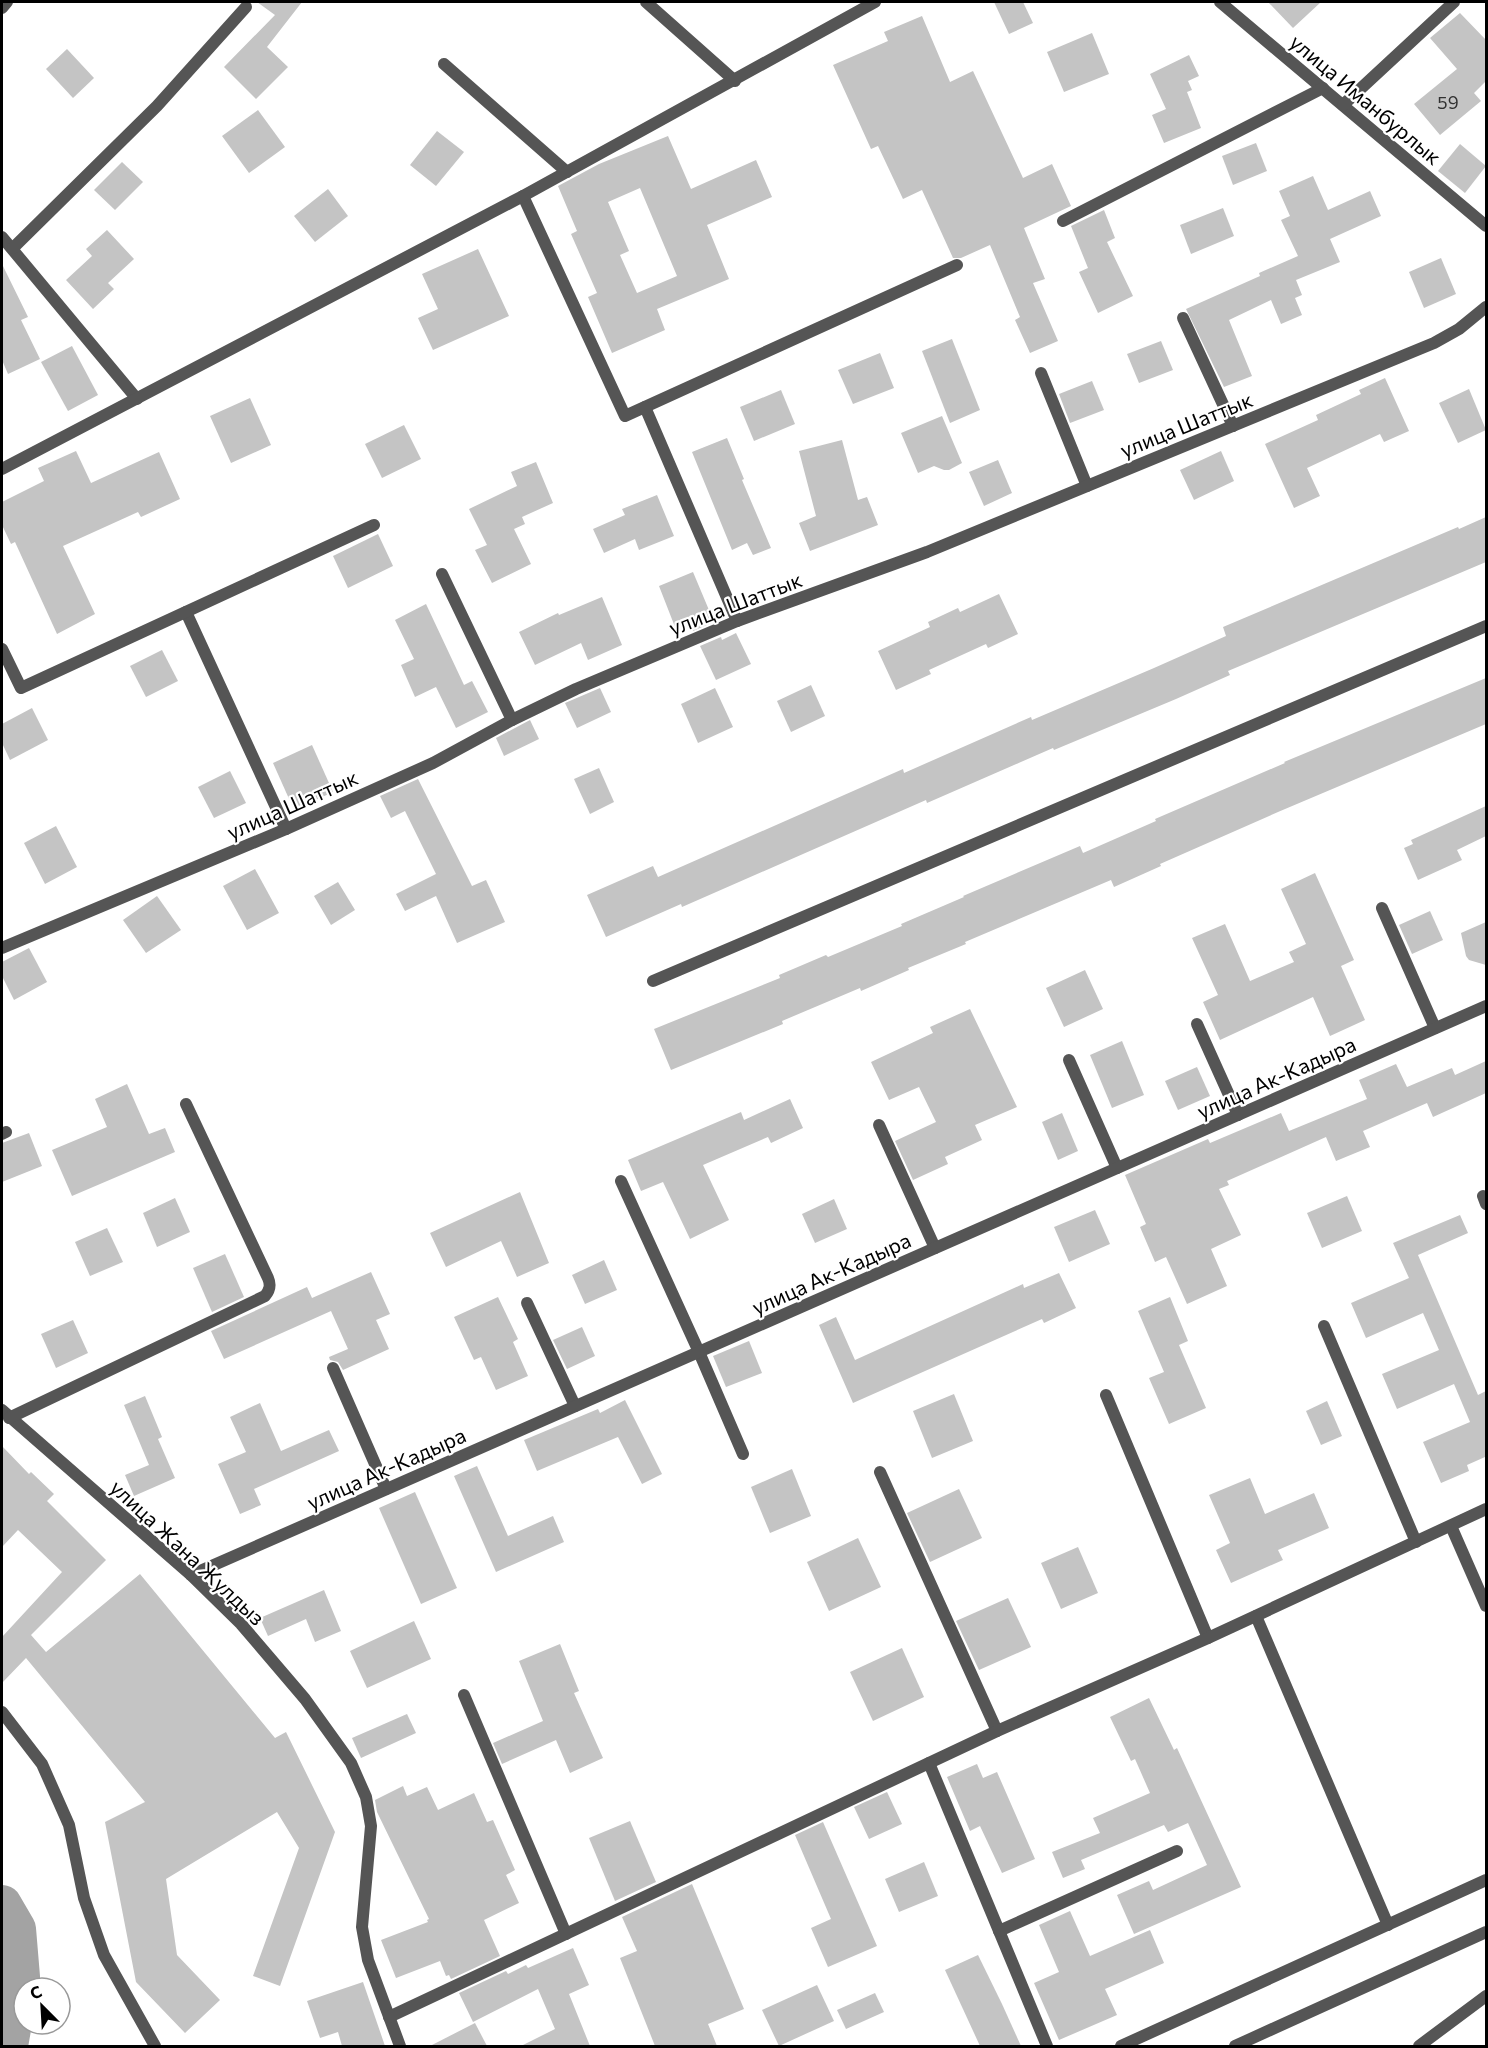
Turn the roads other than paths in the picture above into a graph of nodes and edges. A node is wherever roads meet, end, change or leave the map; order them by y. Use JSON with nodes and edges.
{"nodes":[{"id":1,"x":7,"y":2,"type":"edge"},
{"id":2,"x":646,"y":2,"type":"edge"},
{"id":3,"x":874,"y":2,"type":"edge"},
{"id":4,"x":1222,"y":2,"type":"edge"},
{"id":5,"x":1454,"y":2,"type":"edge"},
{"id":6,"x":246,"y":7,"type":"dead end"},
{"id":7,"x":2,"y":8,"type":"edge"},
{"id":8,"x":444,"y":64,"type":"dead end"},
{"id":9,"x":735,"y":81,"type":"junction"},
{"id":10,"x":1323,"y":88,"type":"junction"},
{"id":11,"x":1343,"y":105,"type":"junction"},
{"id":12,"x":567,"y":172,"type":"junction"},
{"id":13,"x":523,"y":196,"type":"junction"},
{"id":14,"x":1063,"y":221,"type":"dead end"},
{"id":15,"x":1486,"y":226,"type":"edge"},
{"id":16,"x":2,"y":237,"type":"edge"},
{"id":17,"x":12,"y":248,"type":"junction"},
{"id":18,"x":957,"y":265,"type":"dead end"},
{"id":19,"x":1486,"y":307,"type":"edge"},
{"id":20,"x":1183,"y":318,"type":"dead end"},
{"id":21,"x":1041,"y":373,"type":"dead end"},
{"id":22,"x":136,"y":399,"type":"junction"},
{"id":23,"x":645,"y":407,"type":"junction"},
{"id":24,"x":1233,"y":426,"type":"junction"},
{"id":25,"x":2,"y":469,"type":"edge"},
{"id":26,"x":1087,"y":486,"type":"junction"},
{"id":27,"x":374,"y":525,"type":"dead end"},
{"id":28,"x":442,"y":574,"type":"dead end"},
{"id":29,"x":186,"y":612,"type":"junction"},
{"id":30,"x":737,"y":621,"type":"junction"},
{"id":31,"x":1486,"y":626,"type":"edge"},
{"id":32,"x":2,"y":649,"type":"edge"},
{"id":33,"x":512,"y":720,"type":"junction"},
{"id":34,"x":286,"y":829,"type":"junction"},
{"id":35,"x":1382,"y":908,"type":"dead end"},
{"id":36,"x":2,"y":948,"type":"edge"},
{"id":37,"x":653,"y":981,"type":"dead end"},
{"id":38,"x":1486,"y":1006,"type":"edge"},
{"id":39,"x":1197,"y":1024,"type":"dead end"},
{"id":40,"x":1435,"y":1028,"type":"junction"},
{"id":41,"x":1069,"y":1060,"type":"dead end"},
{"id":42,"x":186,"y":1104,"type":"dead end"},
{"id":43,"x":1238,"y":1115,"type":"junction"},
{"id":44,"x":879,"y":1125,"type":"dead end"},
{"id":45,"x":1117,"y":1168,"type":"junction"},
{"id":46,"x":621,"y":1181,"type":"dead end"},
{"id":47,"x":935,"y":1248,"type":"junction"},
{"id":48,"x":527,"y":1303,"type":"dead end"},
{"id":49,"x":1324,"y":1326,"type":"dead end"},
{"id":50,"x":699,"y":1352,"type":"junction"},
{"id":51,"x":333,"y":1368,"type":"dead end"},
{"id":52,"x":1106,"y":1395,"type":"dead end"},
{"id":53,"x":575,"y":1406,"type":"junction"},
{"id":54,"x":5,"y":1414,"type":"edge"},
{"id":55,"x":743,"y":1454,"type":"dead end"},
{"id":56,"x":880,"y":1473,"type":"dead end"},
{"id":57,"x":386,"y":1489,"type":"junction"},
{"id":58,"x":1486,"y":1509,"type":"edge"},
{"id":59,"x":1451,"y":1526,"type":"junction"},
{"id":60,"x":1416,"y":1542,"type":"junction"},
{"id":61,"x":191,"y":1575,"type":"junction"},
{"id":62,"x":1486,"y":1606,"type":"edge"},
{"id":63,"x":1256,"y":1616,"type":"junction"},
{"id":64,"x":1208,"y":1638,"type":"junction"},
{"id":65,"x":464,"y":1695,"type":"dead end"},
{"id":66,"x":2,"y":1712,"type":"edge"},
{"id":67,"x":997,"y":1731,"type":"junction"},
{"id":68,"x":929,"y":1762,"type":"junction"},
{"id":69,"x":1177,"y":1851,"type":"dead end"},
{"id":70,"x":1486,"y":1881,"type":"edge"},
{"id":71,"x":1388,"y":1925,"type":"junction"},
{"id":72,"x":999,"y":1930,"type":"junction"},
{"id":73,"x":1486,"y":1932,"type":"edge"},
{"id":74,"x":566,"y":1934,"type":"junction"},
{"id":75,"x":1486,"y":1996,"type":"edge"},
{"id":76,"x":389,"y":2017,"type":"junction"},
{"id":77,"x":155,"y":2046,"type":"edge"},
{"id":78,"x":400,"y":2046,"type":"edge"},
{"id":79,"x":1047,"y":2046,"type":"edge"},
{"id":80,"x":1121,"y":2046,"type":"edge"},
{"id":81,"x":1235,"y":2046,"type":"edge"},
{"id":82,"x":1419,"y":2046,"type":"edge"}],
"edges":[{"from":1,"to":7,"type":"street"},
{"from":2,"to":9,"type":"street"},
{"from":3,"to":9,"type":"street"},
{"from":4,"to":10,"type":"street","name":"улица Иманбурлык"},
{"from":5,"to":11,"type":"street"},
{"from":6,"to":17,"type":"street"},
{"from":8,"to":12,"type":"street"},
{"from":9,"to":12,"type":"street"},
{"from":10,"to":11,"type":"street","name":"улица Иманбурлык"},
{"from":10,"to":14,"type":"street"},
{"from":11,"to":15,"type":"street","name":"улица Иманбурлык"},
{"from":12,"to":13,"type":"street"},
{"from":13,"to":22,"type":"street"},
{"from":13,"to":23,"type":"street"},
{"from":16,"to":17,"type":"street"},
{"from":17,"to":22,"type":"street"},
{"from":18,"to":23,"type":"street"},
{"from":19,"to":24,"type":"street","name":"улица Шаттык"},
{"from":20,"to":24,"type":"street"},
{"from":21,"to":26,"type":"street"},
{"from":22,"to":25,"type":"street"},
{"from":23,"to":30,"type":"street"},
{"from":24,"to":26,"type":"street","name":"улица Шаттык"},
{"from":26,"to":30,"type":"street","name":"улица Шаттык"},
{"from":27,"to":29,"type":"street"},
{"from":28,"to":33,"type":"street"},
{"from":29,"to":32,"type":"street"},
{"from":29,"to":34,"type":"street"},
{"from":30,"to":33,"type":"street","name":"улица Шаттык"},
{"from":31,"to":37,"type":"street"},
{"from":33,"to":34,"type":"street","name":"улица Шаттык"},
{"from":34,"to":36,"type":"street","name":"улица Шаттык"},
{"from":35,"to":40,"type":"street"},
{"from":38,"to":40,"type":"street","name":"улица Ак-Кадыра"},
{"from":39,"to":43,"type":"street"},
{"from":40,"to":43,"type":"street","name":"улица Ак-Кадыра"},
{"from":41,"to":45,"type":"street"},
{"from":42,"to":54,"type":"street"},
{"from":43,"to":45,"type":"street","name":"улица Ак-Кадыра"},
{"from":44,"to":47,"type":"street"},
{"from":45,"to":47,"type":"street","name":"улица Ак-Кадыра"},
{"from":46,"to":50,"type":"street"},
{"from":47,"to":50,"type":"street","name":"улица Ак-Кадыра"},
{"from":48,"to":53,"type":"street"},
{"from":49,"to":60,"type":"street"},
{"from":50,"to":53,"type":"street","name":"улица Ак-Кадыра"},
{"from":50,"to":55,"type":"street"},
{"from":51,"to":57,"type":"street"},
{"from":52,"to":64,"type":"street"},
{"from":53,"to":57,"type":"street","name":"улица Ак-Кадыра"},
{"from":54,"to":61,"type":"street","name":"улица Жана Жулдыз"},
{"from":56,"to":67,"type":"street"},
{"from":57,"to":61,"type":"street","name":"улица Ак-Кадыра"},
{"from":58,"to":59,"type":"street"},
{"from":59,"to":60,"type":"street"},
{"from":59,"to":62,"type":"street"},
{"from":60,"to":63,"type":"street"},
{"from":61,"to":76,"type":"street","name":"улица Жана Жулдыз"},
{"from":63,"to":64,"type":"street"},
{"from":63,"to":71,"type":"street"},
{"from":64,"to":67,"type":"street"},
{"from":65,"to":74,"type":"street"},
{"from":66,"to":77,"type":"street"},
{"from":67,"to":68,"type":"street"},
{"from":68,"to":72,"type":"street"},
{"from":68,"to":74,"type":"street"},
{"from":69,"to":72,"type":"street"},
{"from":70,"to":71,"type":"street"},
{"from":71,"to":80,"type":"street"},
{"from":72,"to":79,"type":"street"},
{"from":73,"to":81,"type":"street"},
{"from":74,"to":76,"type":"street"},
{"from":75,"to":82,"type":"street"},
{"from":76,"to":78,"type":"street","name":"улица Жана Жулдыз"}]}
